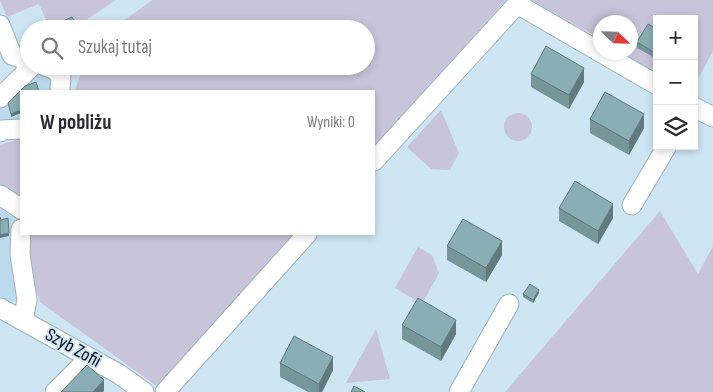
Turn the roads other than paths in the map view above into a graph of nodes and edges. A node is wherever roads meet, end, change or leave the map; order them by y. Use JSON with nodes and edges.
{"nodes":[{"id":1,"x":519,"y":2,"type":"edge"},
{"id":2,"x":0,"y":25,"type":"edge"},
{"id":3,"x":14,"y":58,"type":"edge"},
{"id":4,"x":23,"y":75,"type":"edge"},
{"id":5,"x":60,"y":75,"type":"edge"},
{"id":6,"x":653,"y":83,"type":"edge"},
{"id":7,"x":60,"y":90,"type":"edge"},
{"id":8,"x":0,"y":98,"type":"edge"},
{"id":9,"x":698,"y":109,"type":"edge"},
{"id":10,"x":713,"y":117,"type":"edge"},
{"id":11,"x":20,"y":129,"type":"edge"},
{"id":12,"x":0,"y":132,"type":"edge"},
{"id":13,"x":665,"y":150,"type":"edge"},
{"id":14,"x":375,"y":160,"type":"edge"},
{"id":15,"x":0,"y":195,"type":"edge"},
{"id":16,"x":632,"y":205,"type":"dead end"},
{"id":17,"x":20,"y":208,"type":"edge"},
{"id":18,"x":21,"y":235,"type":"edge"},
{"id":19,"x":306,"y":235,"type":"edge"},
{"id":20,"x":509,"y":304,"type":"dead end"},
{"id":21,"x":0,"y":308,"type":"edge"},
{"id":22,"x":22,"y":320,"type":"junction"},
{"id":23,"x":89,"y":358,"type":"junction"},
{"id":24,"x":55,"y":392,"type":"edge"},
{"id":25,"x":144,"y":392,"type":"edge"},
{"id":26,"x":165,"y":392,"type":"edge"},
{"id":27,"x":458,"y":392,"type":"edge"}],
"edges":[{"from":1,"to":6,"type":"street"},
{"from":1,"to":14,"type":"street"},
{"from":2,"to":3,"type":"street"},
{"from":4,"to":8,"type":"street"},
{"from":5,"to":7,"type":"street"},
{"from":9,"to":10,"type":"street"},
{"from":11,"to":12,"type":"street"},
{"from":13,"to":16,"type":"street"},
{"from":15,"to":17,"type":"street"},
{"from":18,"to":22,"type":"street"},
{"from":19,"to":26,"type":"street"},
{"from":20,"to":27,"type":"street"},
{"from":21,"to":22,"type":"street","name":"Szyb Zofii"},
{"from":22,"to":23,"type":"street","name":"Szyb Zofii"},
{"from":23,"to":24,"type":"street"},
{"from":23,"to":25,"type":"street","name":"Szyb Zofii"}]}
